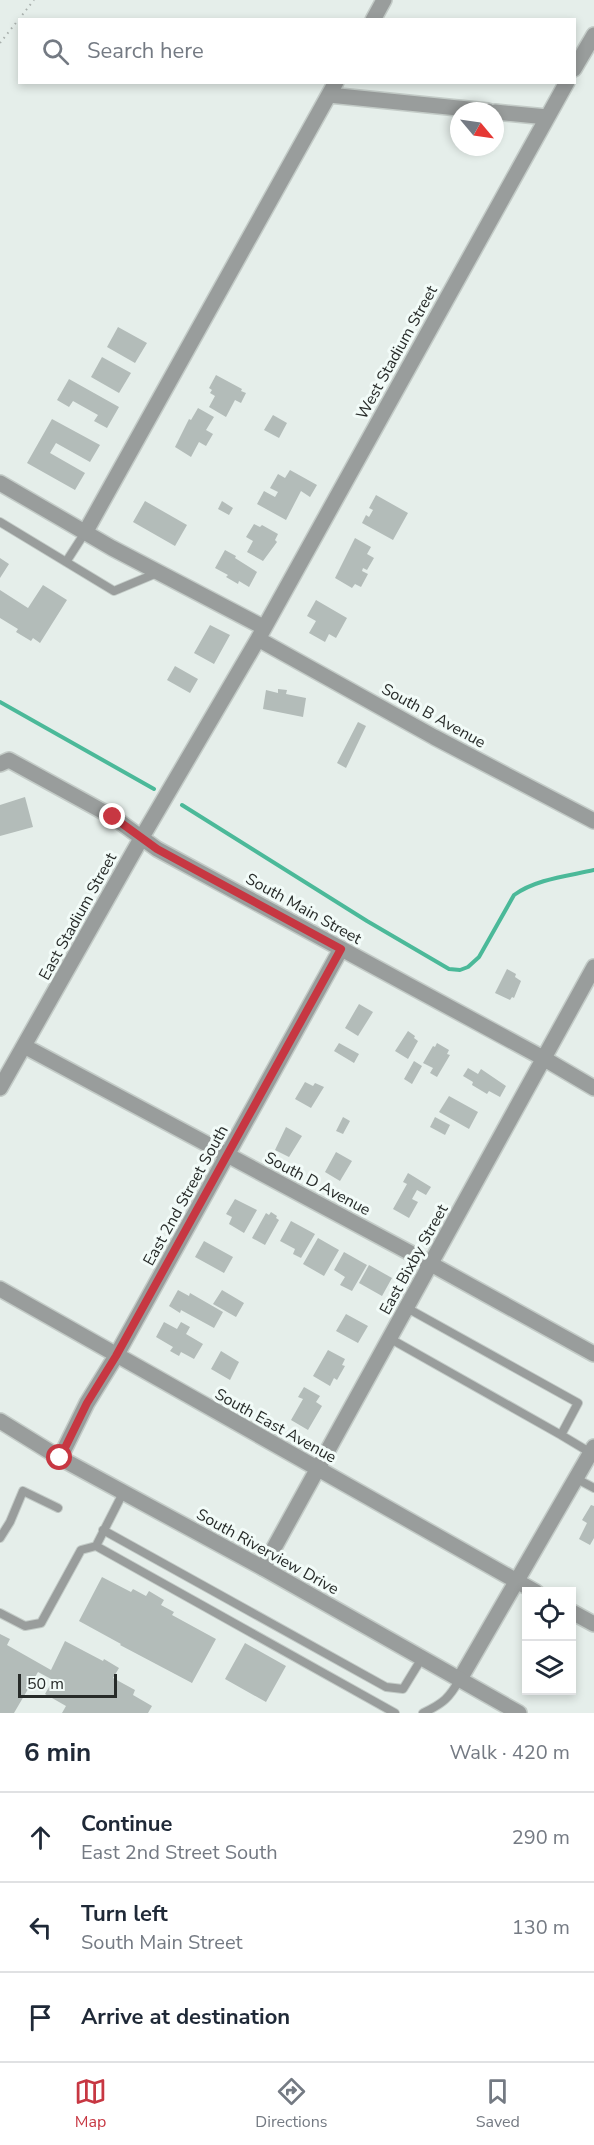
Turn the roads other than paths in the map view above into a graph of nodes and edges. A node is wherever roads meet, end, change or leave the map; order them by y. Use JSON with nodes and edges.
{"nodes":[{"id":1,"x":384,"y":0,"type":"edge"},
{"id":2,"x":374,"y":18,"type":"edge"},
{"id":3,"x":594,"y":35,"type":"edge"},
{"id":4,"x":576,"y":66,"type":"edge"},
{"id":5,"x":566,"y":84,"type":"edge"},
{"id":6,"x":333,"y":89,"type":"edge"},
{"id":7,"x":450,"y":106,"type":"edge"},
{"id":8,"x":504,"y":113,"type":"edge"},
{"id":9,"x":547,"y":117,"type":"junction"},
{"id":10,"x":0,"y":483,"type":"edge"},
{"id":11,"x":0,"y":522,"type":"edge"},
{"id":12,"x":86,"y":531,"type":"junction"},
{"id":13,"x":66,"y":562,"type":"junction"},
{"id":14,"x":159,"y":572,"type":"junction"},
{"id":15,"x":261,"y":633,"type":"junction"},
{"id":16,"x":0,"y":764,"type":"edge"},
{"id":17,"x":594,"y":821,"type":"edge"},
{"id":18,"x":142,"y":837,"type":"junction"},
{"id":19,"x":341,"y":949,"type":"junction"},
{"id":20,"x":594,"y":967,"type":"edge"},
{"id":21,"x":24,"y":1046,"type":"junction"},
{"id":22,"x":543,"y":1058,"type":"junction"},
{"id":23,"x":0,"y":1088,"type":"edge"},
{"id":24,"x":594,"y":1088,"type":"edge"},
{"id":25,"x":227,"y":1155,"type":"junction"},
{"id":26,"x":431,"y":1264,"type":"junction"},
{"id":27,"x":0,"y":1289,"type":"edge"},
{"id":28,"x":407,"y":1308,"type":"junction"},
{"id":29,"x":389,"y":1338,"type":"junction"},
{"id":30,"x":594,"y":1354,"type":"edge"},
{"id":31,"x":116,"y":1356,"type":"junction"},
{"id":32,"x":0,"y":1421,"type":"edge"},
{"id":33,"x":561,"y":1435,"type":"junction"},
{"id":34,"x":592,"y":1450,"type":"edge"},
{"id":35,"x":60,"y":1458,"type":"junction"},
{"id":36,"x":318,"y":1469,"type":"junction"},
{"id":37,"x":577,"y":1479,"type":"junction"},
{"id":38,"x":594,"y":1488,"type":"edge"},
{"id":39,"x":124,"y":1491,"type":"junction"},
{"id":40,"x":58,"y":1508,"type":"dead end"},
{"id":41,"x":103,"y":1530,"type":"junction"},
{"id":42,"x":0,"y":1538,"type":"edge"},
{"id":43,"x":96,"y":1546,"type":"junction"},
{"id":44,"x":263,"y":1568,"type":"junction"},
{"id":45,"x":516,"y":1581,"type":"junction"},
{"id":46,"x":527,"y":1587,"type":"edge"},
{"id":47,"x":0,"y":1613,"type":"edge"},
{"id":48,"x":576,"y":1614,"type":"edge"},
{"id":49,"x":594,"y":1624,"type":"edge"},
{"id":50,"x":422,"y":1658,"type":"junction"},
{"id":51,"x":460,"y":1679,"type":"junction"},
{"id":52,"x":500,"y":1708,"type":"edge"},
{"id":53,"x":395,"y":1713,"type":"edge"},
{"id":54,"x":423,"y":1713,"type":"edge"},
{"id":55,"x":519,"y":1713,"type":"edge"}],
"edges":[{"from":1,"to":2,"type":"street"},
{"from":3,"to":4,"type":"street"},
{"from":5,"to":9,"type":"street","name":"West Stadium Street"},
{"from":6,"to":7,"type":"street"},
{"from":6,"to":12,"type":"street"},
{"from":8,"to":9,"type":"street"},
{"from":9,"to":15,"type":"street","name":"West Stadium Street"},
{"from":10,"to":12,"type":"street","name":"South B Avenue"},
{"from":11,"to":13,"type":"lane"},
{"from":12,"to":13,"type":"lane"},
{"from":12,"to":14,"type":"street","name":"South B Avenue"},
{"from":13,"to":14,"type":"lane"},
{"from":14,"to":15,"type":"street","name":"South B Avenue"},
{"from":15,"to":17,"type":"street","name":"South B Avenue"},
{"from":15,"to":18,"type":"street","name":"East Stadium Street"},
{"from":16,"to":18,"type":"street","name":"South Main Street"},
{"from":18,"to":19,"type":"street","name":"South Main Street"},
{"from":18,"to":21,"type":"street","name":"East Stadium Street"},
{"from":19,"to":22,"type":"street","name":"South Main Street"},
{"from":19,"to":25,"type":"street","name":"East 2nd Street South"},
{"from":20,"to":22,"type":"street","name":"East Bixby Street"},
{"from":21,"to":23,"type":"street","name":"East Stadium Street"},
{"from":21,"to":25,"type":"street","name":"South D Avenue"},
{"from":22,"to":24,"type":"street","name":"South Main Street"},
{"from":22,"to":26,"type":"street","name":"East Bixby Street"},
{"from":25,"to":26,"type":"street","name":"South D Avenue"},
{"from":25,"to":31,"type":"street","name":"East 2nd Street South"},
{"from":26,"to":28,"type":"street","name":"East Bixby Street"},
{"from":26,"to":30,"type":"street","name":"South D Avenue"},
{"from":27,"to":31,"type":"street","name":"South East Avenue"},
{"from":28,"to":29,"type":"street","name":"East Bixby Street"},
{"from":28,"to":33,"type":"lane"},
{"from":29,"to":33,"type":"lane"},
{"from":29,"to":36,"type":"street","name":"East Bixby Street"},
{"from":31,"to":35,"type":"street","name":"East 2nd Street South"},
{"from":31,"to":36,"type":"street","name":"South East Avenue"},
{"from":32,"to":35,"type":"street","name":"South Riverview Drive"},
{"from":33,"to":34,"type":"lane"},
{"from":34,"to":37,"type":"street"},
{"from":35,"to":39,"type":"street","name":"South Riverview Drive"},
{"from":36,"to":44,"type":"street","name":"East Bixby Street"},
{"from":36,"to":45,"type":"street","name":"South East Avenue"},
{"from":37,"to":38,"type":"lane"},
{"from":37,"to":45,"type":"street"},
{"from":39,"to":41,"type":"lane"},
{"from":39,"to":44,"type":"street","name":"South Riverview Drive"},
{"from":40,"to":42,"type":"lane"},
{"from":41,"to":43,"type":"lane"},
{"from":41,"to":50,"type":"lane"},
{"from":43,"to":47,"type":"lane"},
{"from":43,"to":53,"type":"lane"},
{"from":44,"to":50,"type":"street","name":"South Riverview Drive"},
{"from":45,"to":46,"type":"street","name":"South East Avenue"},
{"from":45,"to":51,"type":"street"},
{"from":48,"to":49,"type":"street"},
{"from":50,"to":51,"type":"street","name":"South Riverview Drive"},
{"from":51,"to":52,"type":"street","name":"South Riverview Drive"},
{"from":51,"to":54,"type":"lane"},
{"from":52,"to":55,"type":"street","name":"South Riverview Drive"}]}
